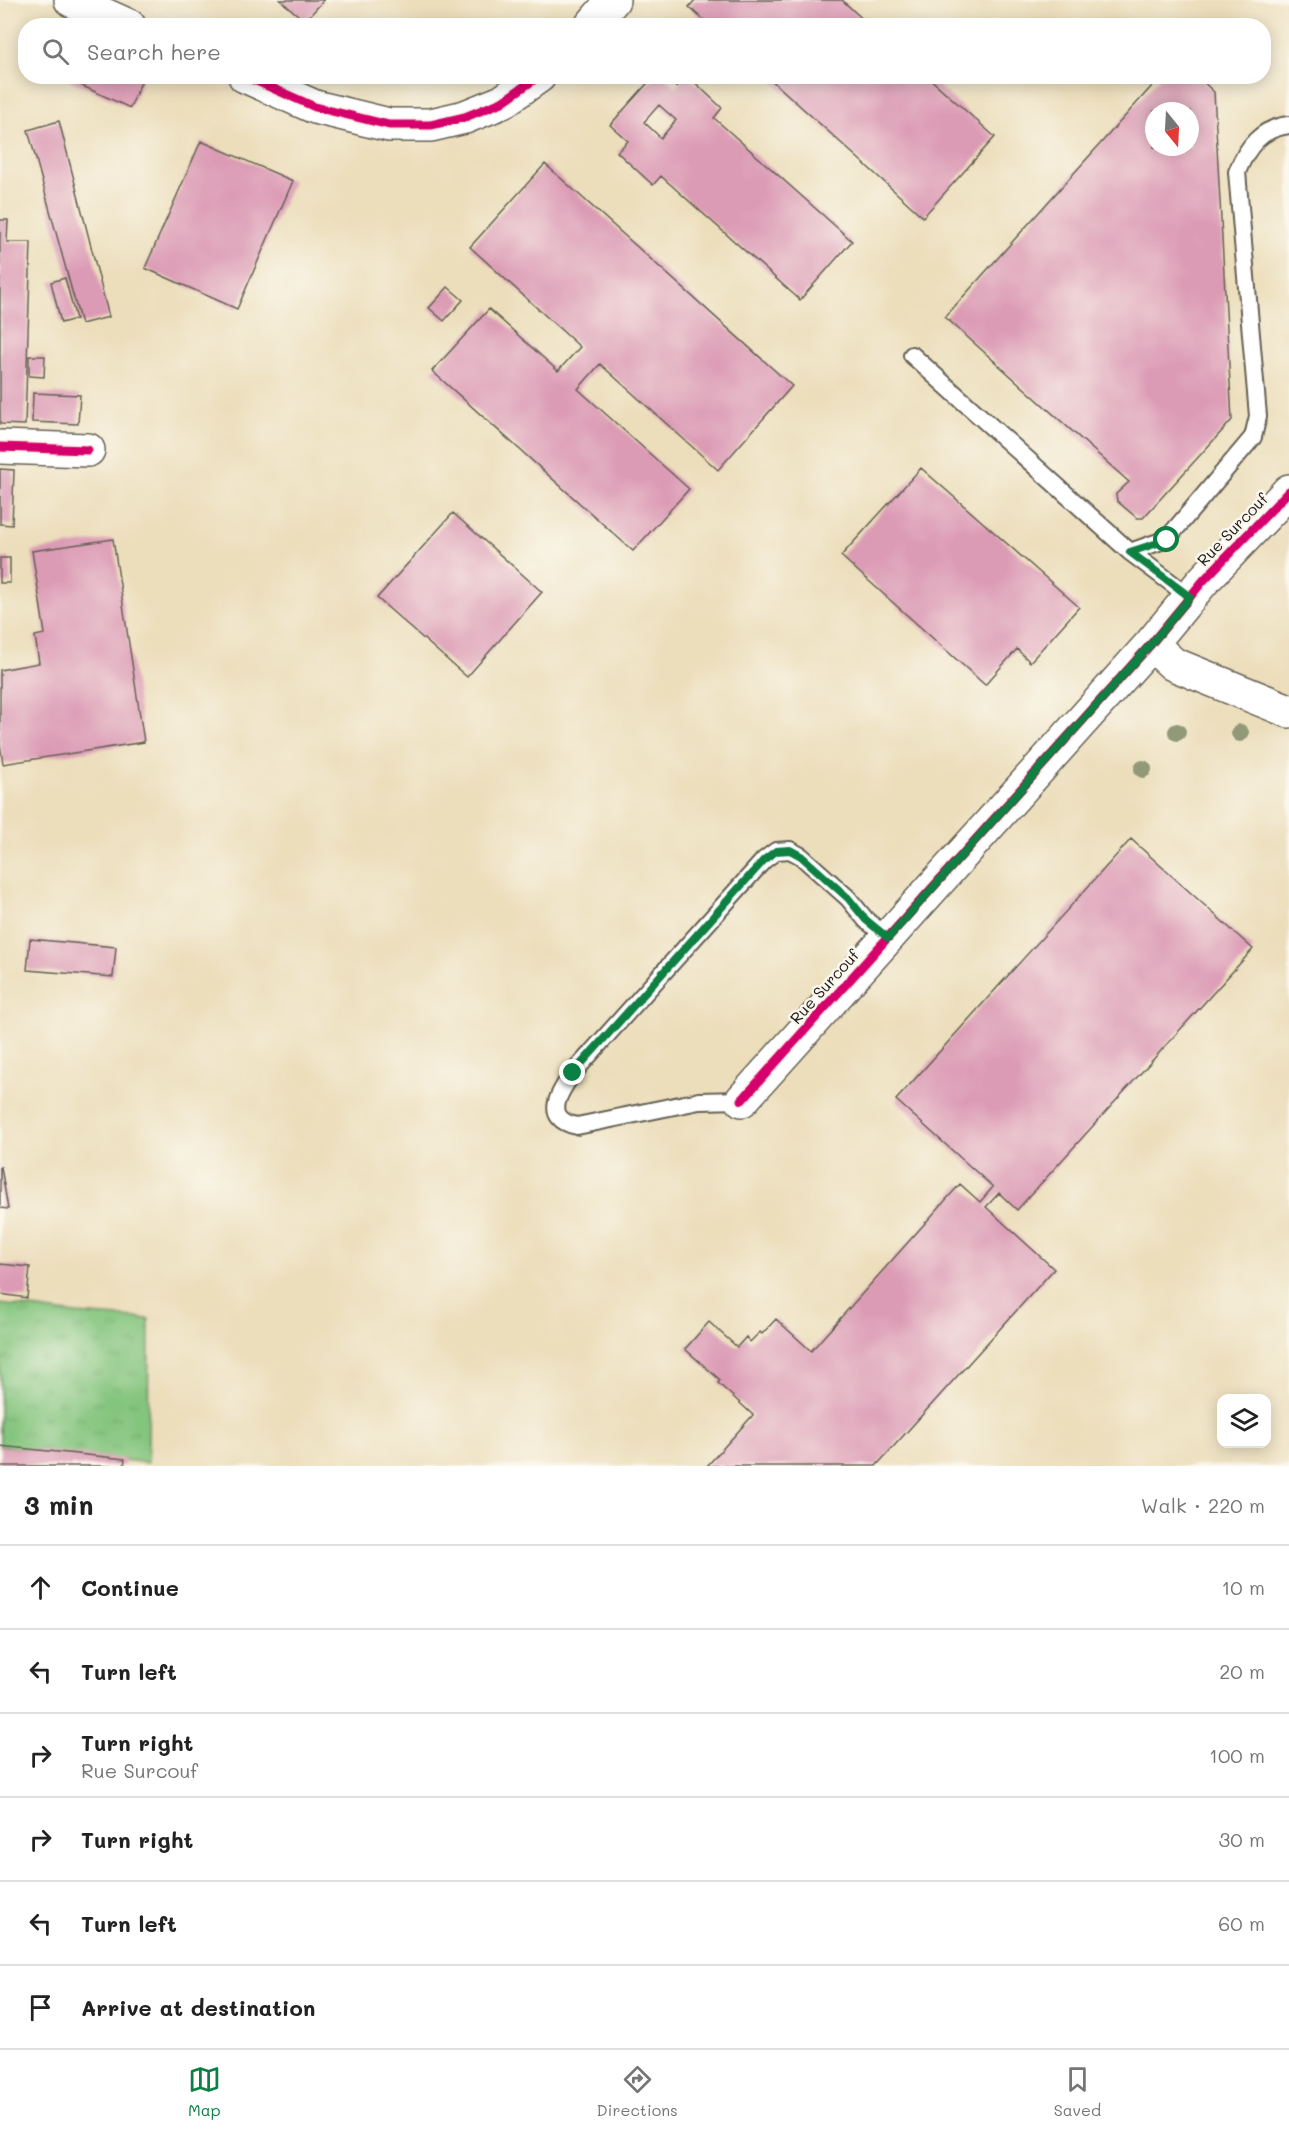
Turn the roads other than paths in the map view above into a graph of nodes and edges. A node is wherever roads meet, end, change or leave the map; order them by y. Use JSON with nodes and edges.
{"nodes":[{"id":1,"x":71,"y":0,"type":"edge"},
{"id":2,"x":614,"y":0,"type":"edge"},
{"id":3,"x":111,"y":18,"type":"edge"},
{"id":4,"x":598,"y":18,"type":"edge"},
{"id":5,"x":263,"y":84,"type":"edge"},
{"id":6,"x":528,"y":84,"type":"edge"},
{"id":7,"x":1289,"y":125,"type":"edge"},
{"id":8,"x":912,"y":355,"type":"dead end"},
{"id":9,"x":0,"y":447,"type":"edge"},
{"id":10,"x":88,"y":450,"type":"dead end"},
{"id":11,"x":1289,"y":491,"type":"edge"},
{"id":12,"x":1130,"y":552,"type":"junction"},
{"id":13,"x":1190,"y":597,"type":"junction"},
{"id":14,"x":1151,"y":644,"type":"junction"},
{"id":15,"x":1289,"y":711,"type":"edge"},
{"id":16,"x":888,"y":938,"type":"junction"},
{"id":17,"x":742,"y":1100,"type":"joint"}],
"edges":[{"from":1,"to":3,"type":"street"},
{"from":2,"to":4,"type":"street"},
{"from":5,"to":6,"type":"street"},
{"from":7,"to":12,"type":"lane"},
{"from":8,"to":12,"type":"lane"},
{"from":9,"to":10,"type":"street"},
{"from":11,"to":13,"type":"street","name":"Rue Surcouf"},
{"from":12,"to":13,"type":"lane"},
{"from":13,"to":14,"type":"street","name":"Rue Surcouf"},
{"from":14,"to":15,"type":"street"},
{"from":14,"to":16,"type":"street","name":"Rue Surcouf"},
{"from":16,"to":17,"type":"street","name":"Rue Surcouf"},
{"from":16,"to":17,"type":"lane"}]}
